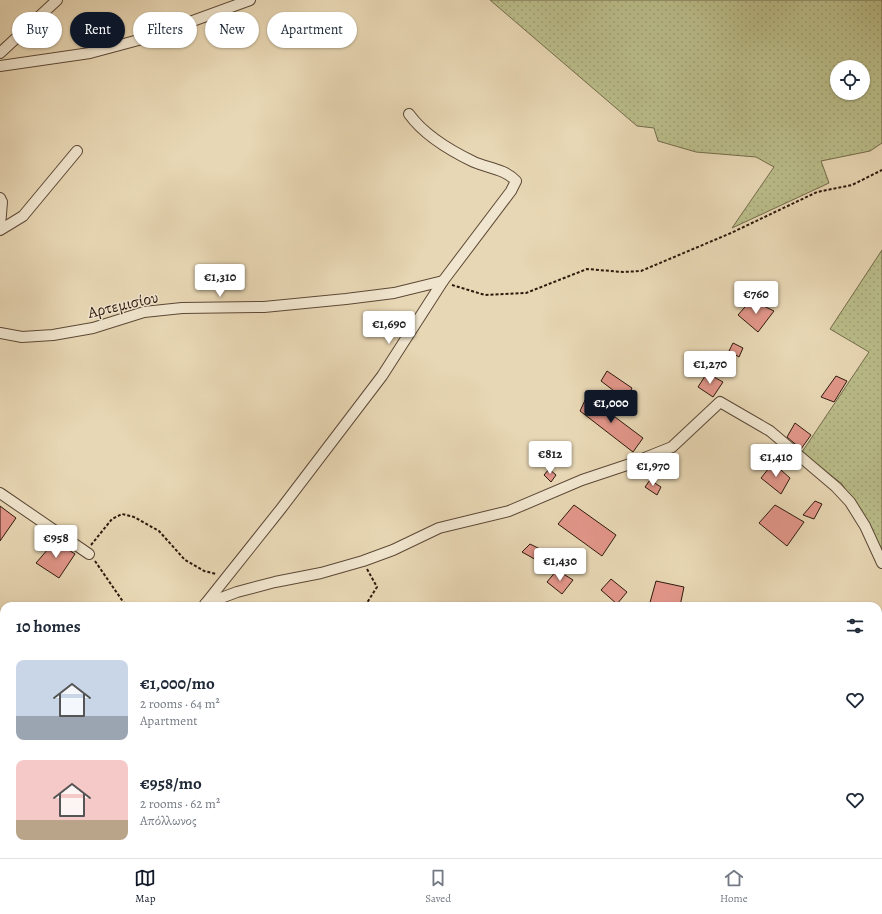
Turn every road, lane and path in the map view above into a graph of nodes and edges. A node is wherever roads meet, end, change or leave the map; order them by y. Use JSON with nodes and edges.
{"nodes":[{"id":1,"x":57,"y":0,"type":"edge"},
{"id":2,"x":250,"y":0,"type":"edge"},
{"id":3,"x":0,"y":53,"type":"edge"},
{"id":4,"x":0,"y":66,"type":"edge"},
{"id":5,"x":409,"y":114,"type":"dead end"},
{"id":6,"x":78,"y":151,"type":"dead end"},
{"id":7,"x":882,"y":170,"type":"edge"},
{"id":8,"x":0,"y":198,"type":"edge"},
{"id":9,"x":0,"y":226,"type":"edge"},
{"id":10,"x":0,"y":230,"type":"edge"},
{"id":11,"x":443,"y":281,"type":"junction"},
{"id":12,"x":0,"y":333,"type":"edge"},
{"id":13,"x":0,"y":493,"type":"edge"},
{"id":14,"x":89,"y":554,"type":"junction"},
{"id":15,"x":363,"y":561,"type":"junction"},
{"id":16,"x":882,"y":563,"type":"edge"},
{"id":17,"x":227,"y":577,"type":"junction"},
{"id":18,"x":123,"y":602,"type":"edge"},
{"id":19,"x":206,"y":602,"type":"edge"},
{"id":20,"x":212,"y":602,"type":"edge"},
{"id":21,"x":368,"y":602,"type":"edge"}],
"edges":[{"from":1,"to":3,"type":"street"},
{"from":2,"to":4,"type":"street"},
{"from":5,"to":11,"type":"street"},
{"from":6,"to":10,"type":"street"},
{"from":7,"to":11,"type":"path"},
{"from":8,"to":9,"type":"street"},
{"from":11,"to":12,"type":"street","name":"Αρτεμισίου"},
{"from":11,"to":17,"type":"street"},
{"from":13,"to":14,"type":"street"},
{"from":14,"to":17,"type":"path"},
{"from":14,"to":18,"type":"path"},
{"from":15,"to":16,"type":"street"},
{"from":15,"to":20,"type":"street"},
{"from":15,"to":21,"type":"path"},
{"from":17,"to":19,"type":"street"}]}
